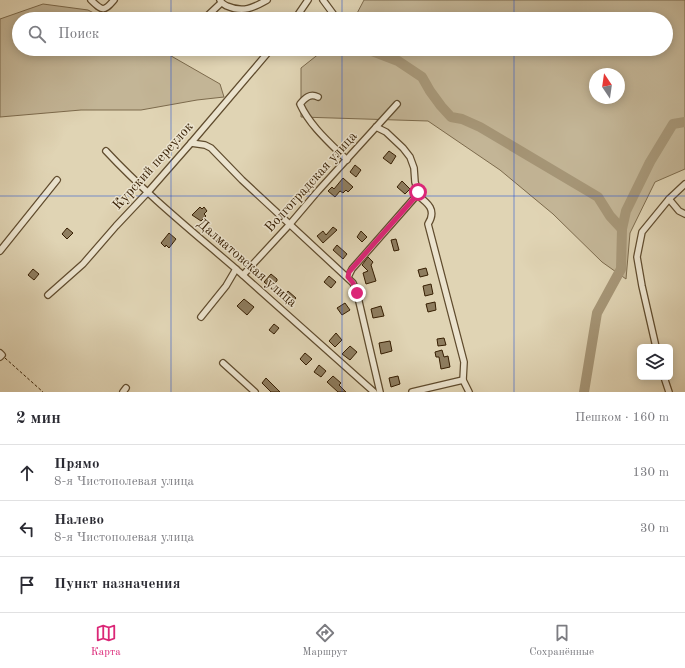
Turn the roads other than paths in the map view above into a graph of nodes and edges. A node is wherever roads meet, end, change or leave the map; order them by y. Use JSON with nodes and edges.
{"nodes":[{"id":1,"x":91,"y":0,"type":"edge"},
{"id":2,"x":114,"y":0,"type":"edge"},
{"id":3,"x":267,"y":0,"type":"edge"},
{"id":4,"x":308,"y":0,"type":"edge"},
{"id":5,"x":323,"y":0,"type":"edge"},
{"id":6,"x":221,"y":2,"type":"edge"},
{"id":7,"x":211,"y":12,"type":"edge"},
{"id":8,"x":300,"y":12,"type":"edge"},
{"id":9,"x":332,"y":12,"type":"edge"},
{"id":10,"x":265,"y":56,"type":"edge"},
{"id":11,"x":318,"y":97,"type":"dead end"},
{"id":12,"x":397,"y":104,"type":"dead end"},
{"id":13,"x":376,"y":127,"type":"junction"},
{"id":14,"x":191,"y":142,"type":"junction"},
{"id":15,"x":106,"y":151,"type":"dead end"},
{"id":16,"x":347,"y":160,"type":"junction"},
{"id":17,"x":57,"y":180,"type":"dead end"},
{"id":18,"x":685,"y":184,"type":"edge"},
{"id":19,"x":148,"y":192,"type":"junction"},
{"id":20,"x":417,"y":195,"type":"junction"},
{"id":21,"x":669,"y":199,"type":"junction"},
{"id":22,"x":685,"y":214,"type":"edge"},
{"id":23,"x":290,"y":224,"type":"junction"},
{"id":24,"x":0,"y":251,"type":"edge"},
{"id":25,"x":236,"y":269,"type":"junction"},
{"id":26,"x":242,"y":275,"type":"junction"},
{"id":27,"x":348,"y":277,"type":"junction"},
{"id":28,"x":48,"y":295,"type":"dead end"},
{"id":29,"x":201,"y":317,"type":"dead end"},
{"id":30,"x":655,"y":344,"type":"edge"},
{"id":31,"x":223,"y":363,"type":"dead end"},
{"id":32,"x":463,"y":380,"type":"junction"},
{"id":33,"x":665,"y":380,"type":"edge"},
{"id":34,"x":254,"y":392,"type":"edge"},
{"id":35,"x":374,"y":392,"type":"edge"},
{"id":36,"x":380,"y":392,"type":"edge"},
{"id":37,"x":412,"y":392,"type":"edge"},
{"id":38,"x":469,"y":392,"type":"edge"},
{"id":39,"x":669,"y":392,"type":"edge"}],
"edges":[{"from":1,"to":2,"type":"street"},
{"from":3,"to":6,"type":"street"},
{"from":4,"to":8,"type":"street"},
{"from":5,"to":9,"type":"street"},
{"from":6,"to":7,"type":"street"},
{"from":10,"to":14,"type":"street","name":"Курский переулок"},
{"from":11,"to":16,"type":"street"},
{"from":12,"to":13,"type":"street","name":"Волгоградская улица"},
{"from":13,"to":16,"type":"street","name":"Волгоградская улица"},
{"from":13,"to":20,"type":"street"},
{"from":14,"to":19,"type":"street","name":"Курский переулок"},
{"from":14,"to":23,"type":"street"},
{"from":15,"to":19,"type":"street","name":"Далматовская улица"},
{"from":16,"to":23,"type":"street","name":"Волгоградская улица"},
{"from":17,"to":24,"type":"street"},
{"from":18,"to":21,"type":"street"},
{"from":19,"to":25,"type":"street","name":"Далматовская улица"},
{"from":19,"to":28,"type":"street","name":"Курский переулок"},
{"from":20,"to":27,"type":"street"},
{"from":20,"to":32,"type":"street"},
{"from":21,"to":22,"type":"street"},
{"from":21,"to":30,"type":"street"},
{"from":23,"to":26,"type":"street","name":"Волгоградская улица"},
{"from":23,"to":27,"type":"street"},
{"from":25,"to":26,"type":"street","name":"Далматовская улица"},
{"from":25,"to":29,"type":"street"},
{"from":26,"to":35,"type":"street","name":"Далматовская улица"},
{"from":27,"to":36,"type":"street"},
{"from":31,"to":34,"type":"street"},
{"from":32,"to":37,"type":"street"},
{"from":32,"to":38,"type":"street"},
{"from":33,"to":39,"type":"street"}]}
